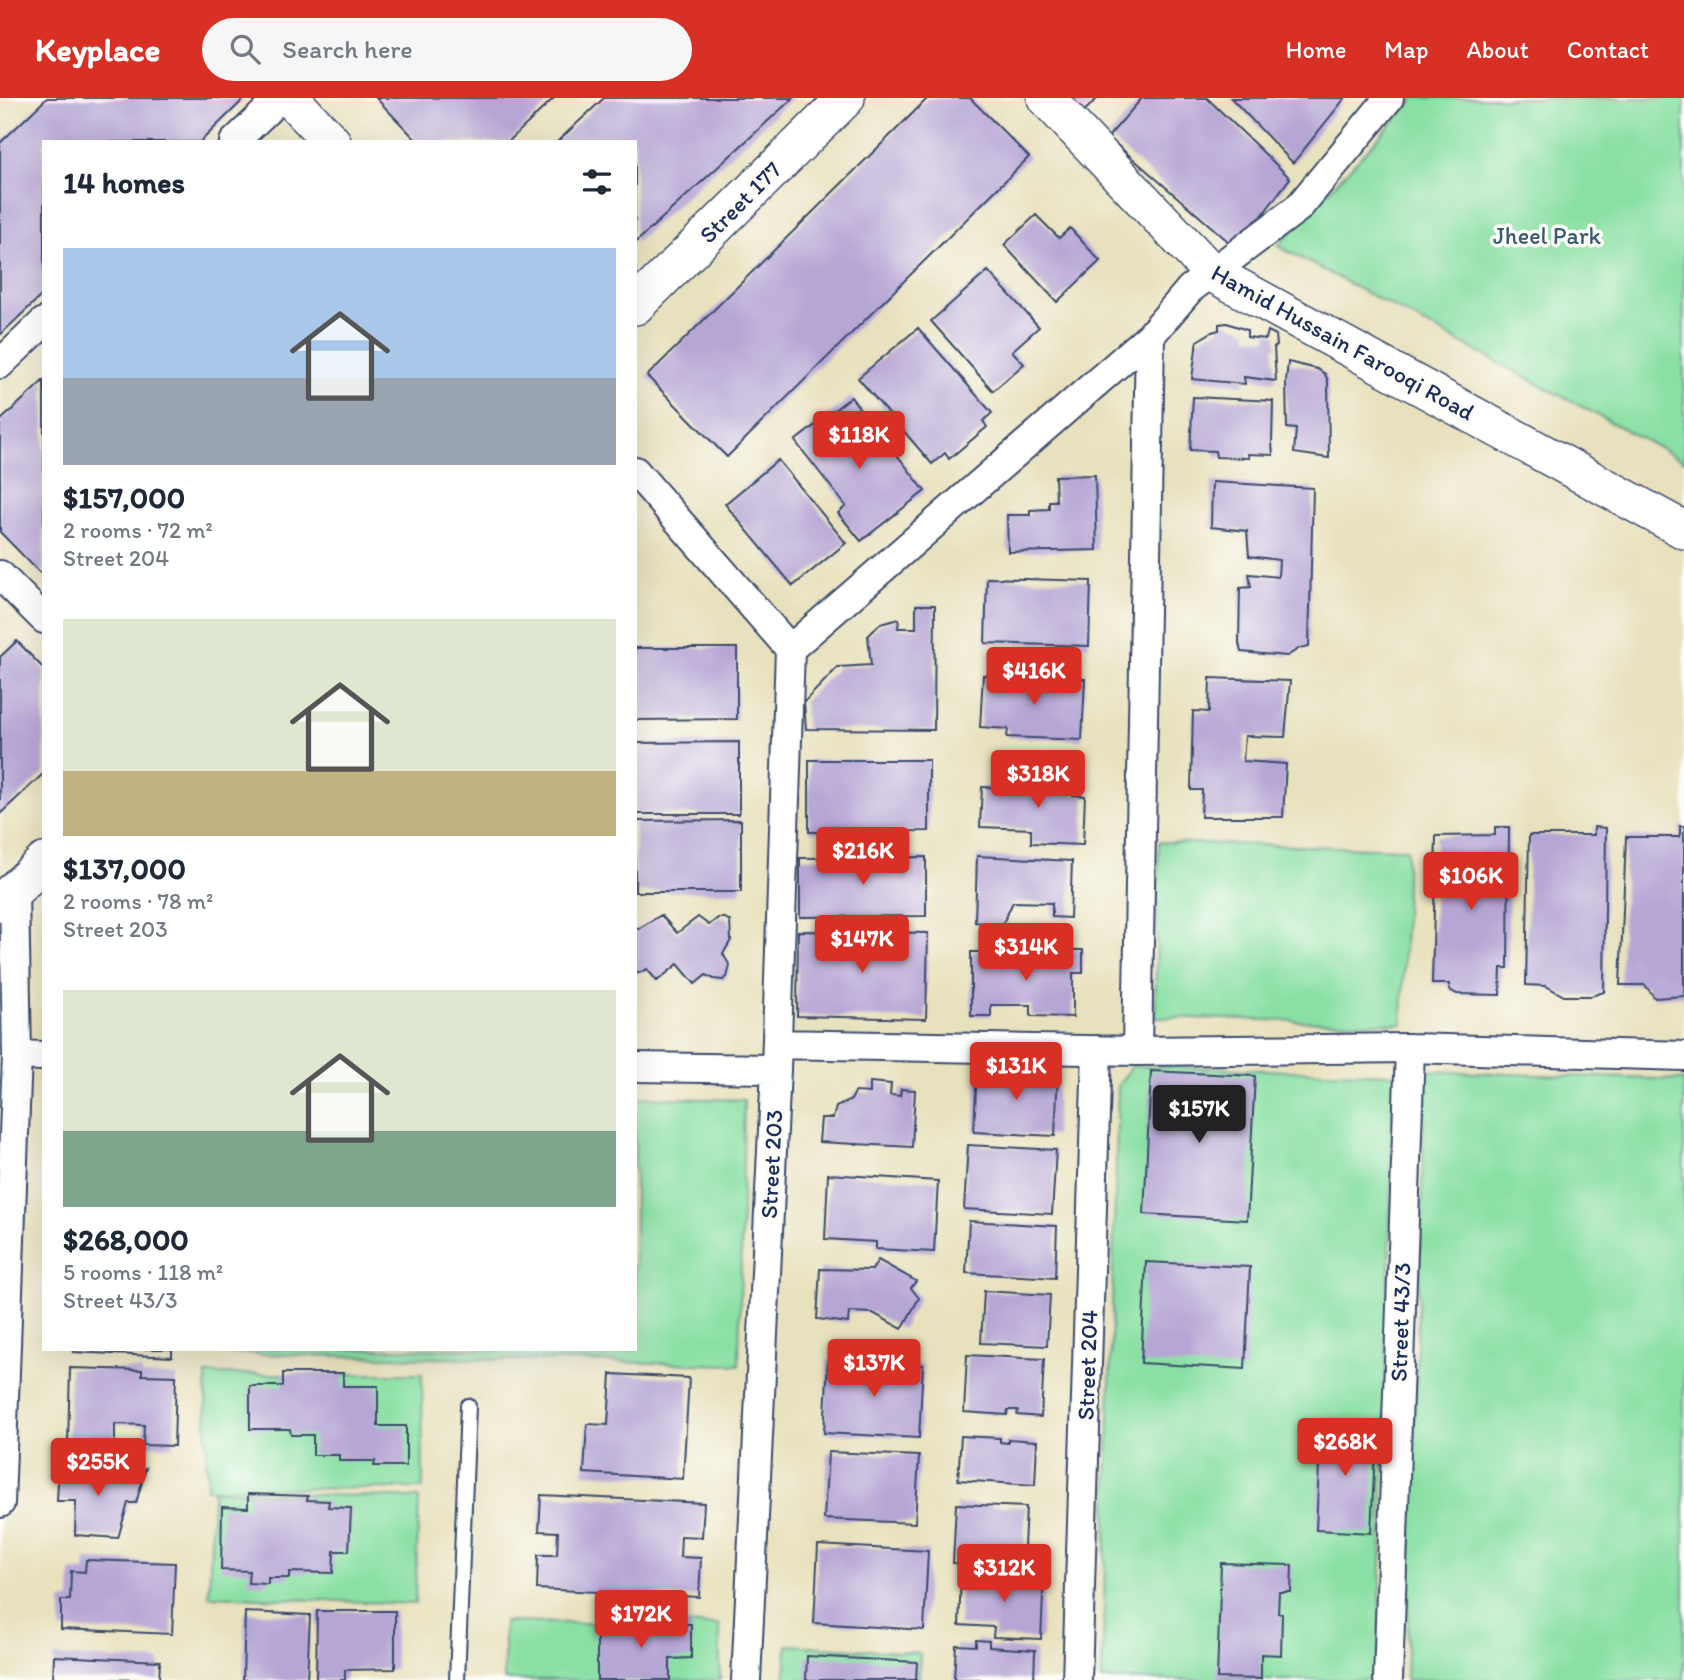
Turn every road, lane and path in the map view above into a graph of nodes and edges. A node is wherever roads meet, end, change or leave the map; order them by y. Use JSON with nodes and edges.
{"nodes":[{"id":1,"x":280,"y":98,"type":"edge"},
{"id":2,"x":290,"y":98,"type":"edge"},
{"id":3,"x":846,"y":98,"type":"edge"},
{"id":4,"x":1046,"y":98,"type":"edge"},
{"id":5,"x":1389,"y":98,"type":"edge"},
{"id":6,"x":236,"y":140,"type":"edge"},
{"id":7,"x":330,"y":140,"type":"edge"},
{"id":8,"x":1212,"y":273,"type":"junction"},
{"id":9,"x":637,"y":304,"type":"edge"},
{"id":10,"x":42,"y":324,"type":"edge"},
{"id":11,"x":1150,"y":336,"type":"junction"},
{"id":12,"x":0,"y":363,"type":"edge"},
{"id":13,"x":637,"y":473,"type":"edge"},
{"id":14,"x":1684,"y":530,"type":"edge"},
{"id":15,"x":0,"y":575,"type":"edge"},
{"id":16,"x":42,"y":617,"type":"edge"},
{"id":17,"x":790,"y":649,"type":"junction"},
{"id":18,"x":42,"y":864,"type":"edge"},
{"id":19,"x":7,"y":896,"type":"edge"},
{"id":20,"x":1410,"y":1048,"type":"junction"},
{"id":21,"x":1097,"y":1050,"type":"junction"},
{"id":22,"x":1137,"y":1051,"type":"junction"},
{"id":23,"x":30,"y":1056,"type":"edge"},
{"id":24,"x":1684,"y":1056,"type":"edge"},
{"id":25,"x":777,"y":1057,"type":"junction"},
{"id":26,"x":637,"y":1067,"type":"edge"},
{"id":27,"x":468,"y":1406,"type":"dead end"},
{"id":28,"x":0,"y":1503,"type":"edge"},
{"id":29,"x":457,"y":1680,"type":"edge"},
{"id":30,"x":746,"y":1680,"type":"edge"},
{"id":31,"x":1077,"y":1680,"type":"edge"},
{"id":32,"x":1388,"y":1680,"type":"edge"}],
"edges":[{"from":1,"to":6,"type":"street"},
{"from":2,"to":7,"type":"street"},
{"from":3,"to":9,"type":"street","name":"Street 177"},
{"from":4,"to":8,"type":"street","name":"Hamid Hussain Farooqi Road"},
{"from":5,"to":8,"type":"street"},
{"from":8,"to":11,"type":"street"},
{"from":8,"to":14,"type":"street","name":"Hamid Hussain Farooqi Road"},
{"from":10,"to":12,"type":"street"},
{"from":11,"to":17,"type":"street"},
{"from":11,"to":22,"type":"street"},
{"from":13,"to":17,"type":"street"},
{"from":15,"to":16,"type":"street"},
{"from":17,"to":25,"type":"street","name":"Street 203"},
{"from":18,"to":19,"type":"street"},
{"from":19,"to":23,"type":"street"},
{"from":20,"to":22,"type":"street"},
{"from":20,"to":24,"type":"street"},
{"from":20,"to":32,"type":"street","name":"Street 43/3"},
{"from":21,"to":22,"type":"street"},
{"from":21,"to":25,"type":"street"},
{"from":21,"to":31,"type":"street","name":"Street 204"},
{"from":23,"to":28,"type":"street"},
{"from":25,"to":26,"type":"street"},
{"from":25,"to":30,"type":"street","name":"Street 203"},
{"from":27,"to":29,"type":"lane"}]}
